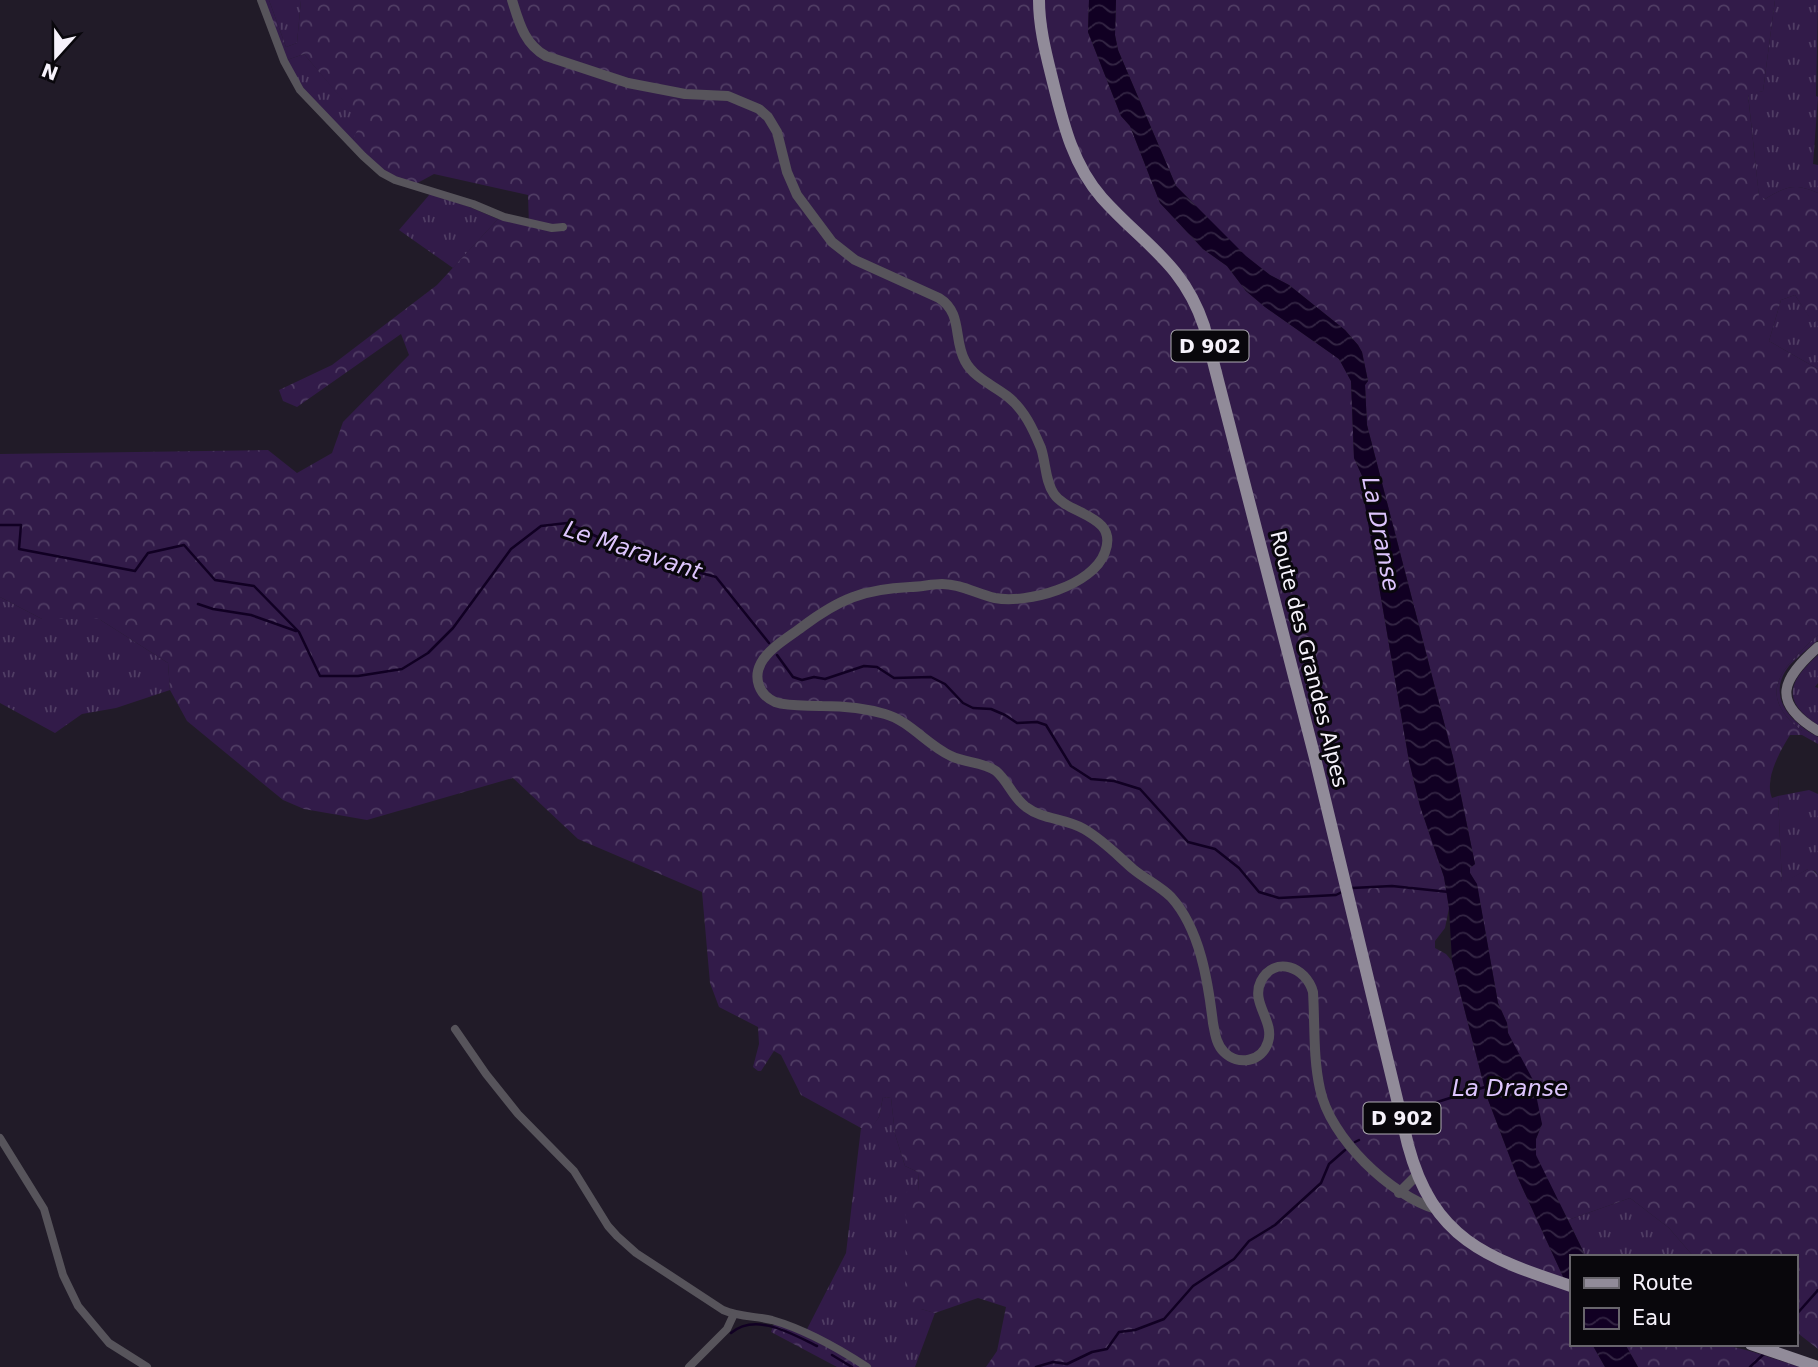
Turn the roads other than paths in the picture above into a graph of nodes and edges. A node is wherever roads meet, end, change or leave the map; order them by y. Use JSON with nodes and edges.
{"nodes":[{"id":1,"x":261,"y":0,"type":"edge"},
{"id":2,"x":512,"y":0,"type":"edge"},
{"id":3,"x":1039,"y":0,"type":"edge"},
{"id":4,"x":563,"y":227,"type":"dead end"},
{"id":5,"x":1818,"y":648,"type":"edge"},
{"id":6,"x":1818,"y":731,"type":"edge"},
{"id":7,"x":455,"y":1029,"type":"dead end"},
{"id":8,"x":0,"y":1139,"type":"edge"},
{"id":9,"x":1417,"y":1175,"type":"junction"},
{"id":10,"x":1399,"y":1193,"type":"junction"},
{"id":11,"x":1436,"y":1209,"type":"junction"},
{"id":12,"x":1570,"y":1286,"type":"edge"},
{"id":13,"x":734,"y":1314,"type":"junction"},
{"id":14,"x":1757,"y":1346,"type":"edge"},
{"id":15,"x":147,"y":1367,"type":"edge"},
{"id":16,"x":689,"y":1367,"type":"edge"},
{"id":17,"x":867,"y":1367,"type":"edge"},
{"id":18,"x":1818,"y":1367,"type":"edge"}],
"edges":[{"from":1,"to":4,"type":"street"},
{"from":2,"to":10,"type":"street"},
{"from":3,"to":9,"type":"main road","name":"Route des Grandes Alpes","number":"D 902"},
{"from":5,"to":6,"type":"main road"},
{"from":7,"to":13,"type":"street"},
{"from":8,"to":15,"type":"street"},
{"from":9,"to":10,"type":"street"},
{"from":9,"to":11,"type":"main road","name":"Route des Grandes Alpes","number":"D 902"},
{"from":10,"to":11,"type":"street"},
{"from":11,"to":12,"type":"main road","name":"Route des Grandes Alpes","number":"D 902"},
{"from":13,"to":16,"type":"street"},
{"from":13,"to":17,"type":"street"},
{"from":14,"to":18,"type":"main road"}]}
